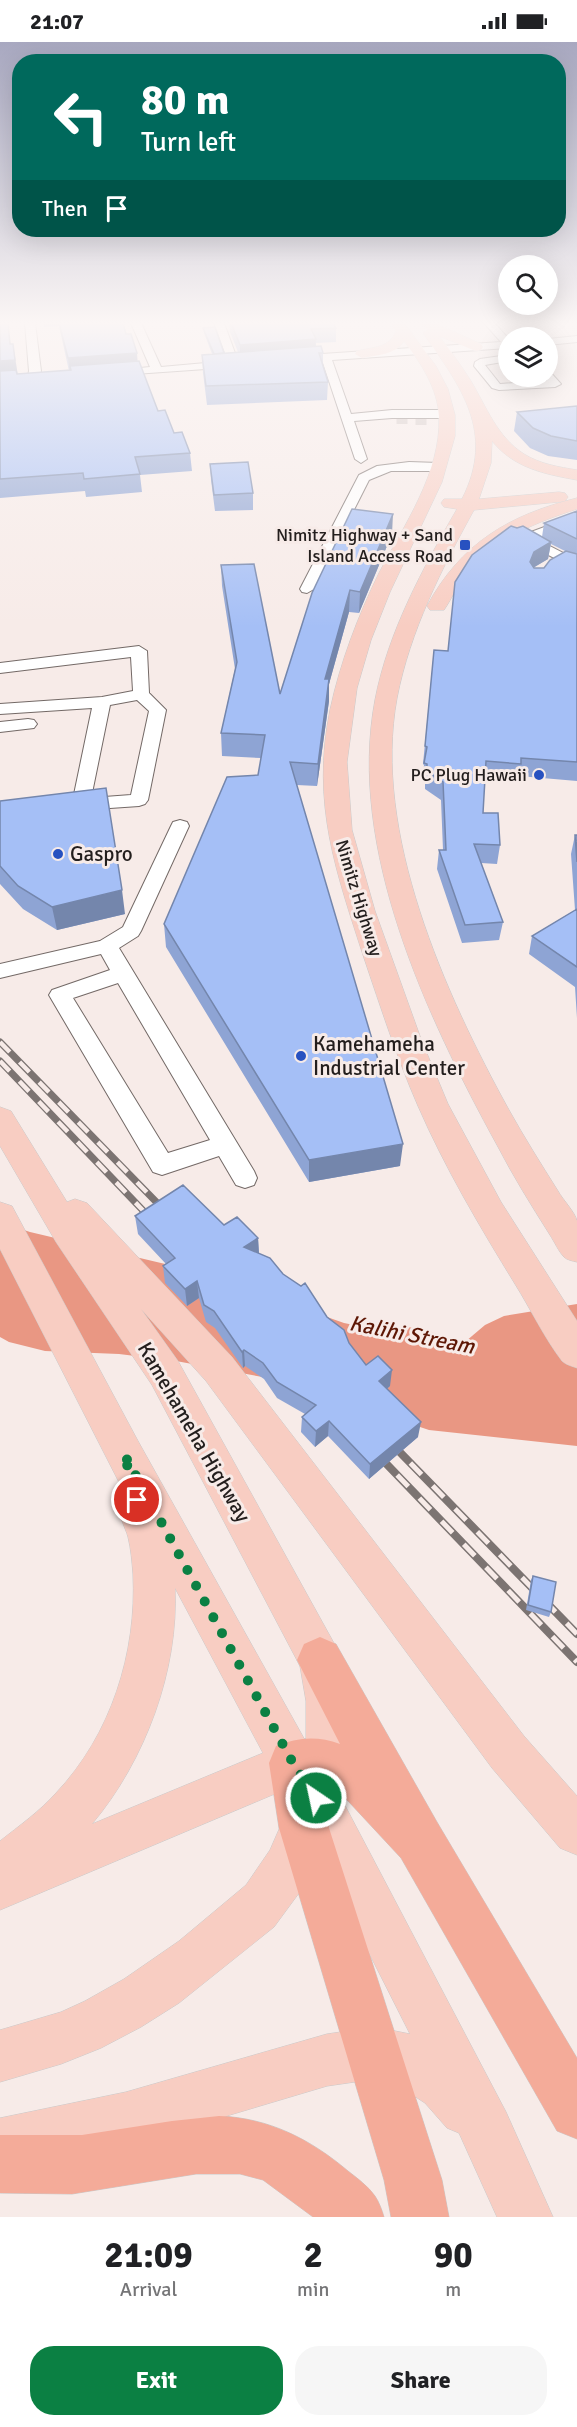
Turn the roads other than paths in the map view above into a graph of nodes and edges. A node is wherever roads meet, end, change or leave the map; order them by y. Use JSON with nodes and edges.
{"nodes":[{"id":1,"x":348,"y":424,"type":"edge"},
{"id":2,"x":444,"y":424,"type":"tunnel mouth"},
{"id":3,"x":481,"y":424,"type":"edge"},
{"id":4,"x":488,"y":424,"type":"edge"},
{"id":5,"x":361,"y":459,"type":"dead end"},
{"id":6,"x":439,"y":467,"type":"junction"},
{"id":7,"x":577,"y":475,"type":"edge"},
{"id":8,"x":577,"y":484,"type":"edge"},
{"id":9,"x":577,"y":495,"type":"edge"},
{"id":10,"x":426,"y":497,"type":"junction"},
{"id":11,"x":471,"y":500,"type":"junction"},
{"id":12,"x":577,"y":503,"type":"edge"},
{"id":13,"x":577,"y":519,"type":"edge"},
{"id":14,"x":563,"y":559,"type":"junction"},
{"id":15,"x":577,"y":566,"type":"edge"},
{"id":16,"x":546,"y":568,"type":"edge"},
{"id":17,"x":307,"y":589,"type":"dead end"},
{"id":18,"x":0,"y":668,"type":"edge"},
{"id":19,"x":389,"y":679,"type":"junction"},
{"id":20,"x":141,"y":694,"type":"junction"},
{"id":21,"x":102,"y":702,"type":"junction"},
{"id":22,"x":0,"y":709,"type":"edge"},
{"id":23,"x":28,"y":724,"type":"dead end"},
{"id":24,"x":0,"y":727,"type":"edge"},
{"id":25,"x":180,"y":826,"type":"dead end"},
{"id":26,"x":107,"y":946,"type":"junction"},
{"id":27,"x":0,"y":971,"type":"edge"},
{"id":28,"x":123,"y":974,"type":"junction"},
{"id":29,"x":3,"y":1126,"type":"edge"},
{"id":30,"x":225,"y":1144,"type":"junction"},
{"id":31,"x":245,"y":1178,"type":"dead end"},
{"id":32,"x":0,"y":1216,"type":"edge"},
{"id":33,"x":73,"y":1224,"type":"junction"},
{"id":34,"x":577,"y":1248,"type":"edge"},
{"id":35,"x":577,"y":1352,"type":"edge"},
{"id":36,"x":124,"y":1454,"type":"junction"},
{"id":37,"x":320,"y":1660,"type":"junction"},
{"id":38,"x":310,"y":1788,"type":"junction"},
{"id":39,"x":577,"y":1831,"type":"edge"},
{"id":40,"x":419,"y":1840,"type":"junction"},
{"id":41,"x":0,"y":1871,"type":"edge"},
{"id":42,"x":0,"y":1886,"type":"edge"},
{"id":43,"x":375,"y":2053,"type":"junction"},
{"id":44,"x":0,"y":2056,"type":"edge"},
{"id":45,"x":577,"y":2111,"type":"edge"},
{"id":46,"x":487,"y":2131,"type":"junction"},
{"id":47,"x":0,"y":2145,"type":"edge"},
{"id":48,"x":0,"y":2164,"type":"edge"},
{"id":49,"x":355,"y":2217,"type":"edge"},
{"id":50,"x":420,"y":2217,"type":"edge"},
{"id":51,"x":525,"y":2217,"type":"edge"}],
"edges":[{"from":1,"to":5,"type":"street"},
{"from":2,"to":6,"type":"main road","name":"Nimitz Highway"},
{"from":3,"to":11,"type":"main road","name":"Nimitz Highway"},
{"from":4,"to":7,"type":"main road"},
{"from":6,"to":10,"type":"main road","name":"Nimitz Highway"},
{"from":6,"to":17,"type":"street"},
{"from":8,"to":11,"type":"main road"},
{"from":9,"to":11,"type":"main road"},
{"from":10,"to":11,"type":"main road"},
{"from":10,"to":35,"type":"main road","name":"Nimitz Highway"},
{"from":11,"to":19,"type":"main road","name":"Nimitz Highway"},
{"from":12,"to":19,"type":"main road"},
{"from":13,"to":14,"type":"street"},
{"from":14,"to":15,"type":"street"},
{"from":14,"to":16,"type":"street"},
{"from":18,"to":20,"type":"street"},
{"from":19,"to":34,"type":"main road","name":"Nimitz Highway"},
{"from":20,"to":21,"type":"street"},
{"from":20,"to":21,"type":"street"},
{"from":21,"to":22,"type":"street"},
{"from":23,"to":24,"type":"street"},
{"from":25,"to":26,"type":"street"},
{"from":26,"to":27,"type":"street"},
{"from":26,"to":28,"type":"street"},
{"from":28,"to":30,"type":"street"},
{"from":28,"to":30,"type":"street"},
{"from":29,"to":33,"type":"main road","name":"Kamehameha Highway"},
{"from":30,"to":31,"type":"street"},
{"from":32,"to":36,"type":"main road"},
{"from":33,"to":37,"type":"main road","name":"Kamehameha Highway"},
{"from":33,"to":39,"type":"main road"},
{"from":36,"to":38,"type":"main road"},
{"from":36,"to":41,"type":"main road"},
{"from":37,"to":38,"type":"main road","name":"Kamehameha Highway"},
{"from":37,"to":40,"type":"highway"},
{"from":38,"to":40,"type":"highway"},
{"from":38,"to":42,"type":"main road"},
{"from":38,"to":43,"type":"highway"},
{"from":38,"to":44,"type":"main road","name":"Kamehameha Highway"},
{"from":38,"to":46,"type":"main road"},
{"from":40,"to":45,"type":"highway"},
{"from":43,"to":46,"type":"main road"},
{"from":43,"to":47,"type":"main road"},
{"from":43,"to":50,"type":"highway"},
{"from":46,"to":51,"type":"main road"},
{"from":48,"to":49,"type":"highway"}]}
